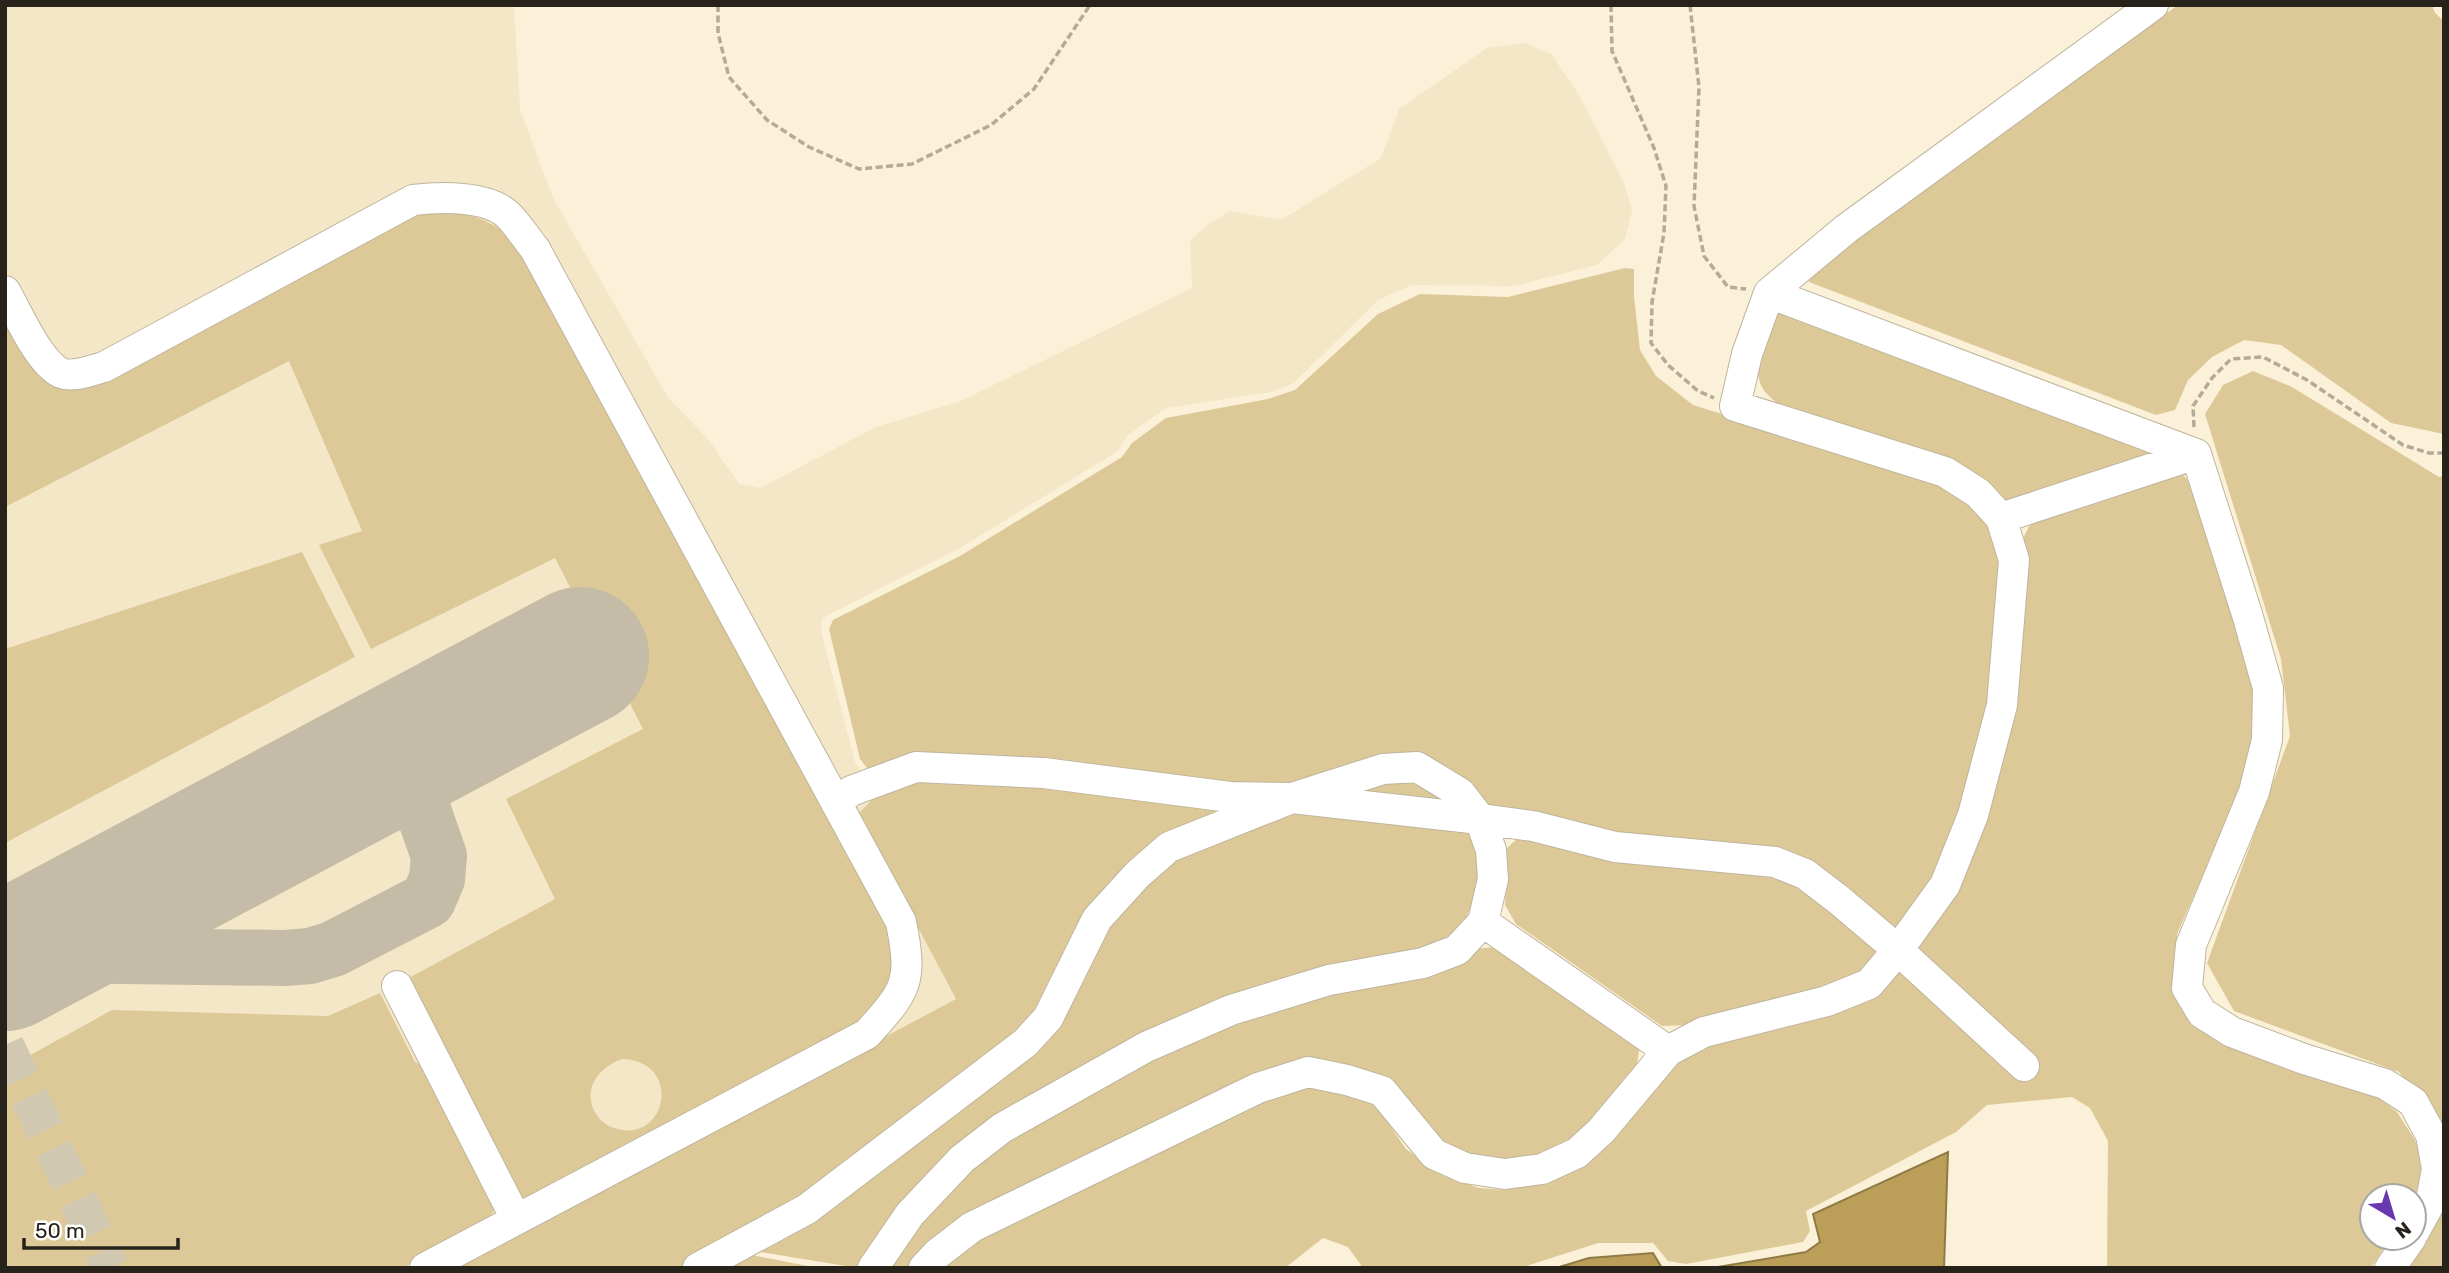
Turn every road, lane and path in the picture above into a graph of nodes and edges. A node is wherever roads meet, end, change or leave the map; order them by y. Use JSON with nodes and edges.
{"nodes":[{"id":1,"x":718,"y":5,"type":"edge"},
{"id":2,"x":1090,"y":5,"type":"edge"},
{"id":3,"x":1611,"y":5,"type":"edge"},
{"id":4,"x":1689,"y":5,"type":"edge"},
{"id":5,"x":2153,"y":5,"type":"edge"},
{"id":6,"x":5,"y":292,"type":"edge"},
{"id":7,"x":1769,"y":293,"type":"junction"},
{"id":8,"x":1735,"y":406,"type":"junction"},
{"id":9,"x":2444,"y":453,"type":"edge"},
{"id":10,"x":2196,"y":454,"type":"junction"},
{"id":11,"x":2001,"y":518,"type":"junction"},
{"id":12,"x":1292,"y":798,"type":"junction"},
{"id":13,"x":836,"y":803,"type":"junction"},
{"id":14,"x":1480,"y":819,"type":"junction"},
{"id":15,"x":1483,"y":922,"type":"junction"},
{"id":16,"x":1898,"y":950,"type":"junction"},
{"id":17,"x":397,"y":986,"type":"dead end"},
{"id":18,"x":1668,"y":1051,"type":"junction"},
{"id":19,"x":2024,"y":1066,"type":"dead end"},
{"id":20,"x":2428,"y":1206,"type":"edge"},
{"id":21,"x":516,"y":1219,"type":"junction"},
{"id":22,"x":2401,"y":1252,"type":"edge"},
{"id":23,"x":425,"y":1268,"type":"edge"},
{"id":24,"x":698,"y":1268,"type":"edge"},
{"id":25,"x":873,"y":1268,"type":"edge"},
{"id":26,"x":924,"y":1268,"type":"edge"},
{"id":27,"x":2390,"y":1268,"type":"edge"}],
"edges":[{"from":1,"to":2,"type":"path"},
{"from":3,"to":8,"type":"path"},
{"from":4,"to":7,"type":"path"},
{"from":5,"to":7,"type":"street"},
{"from":6,"to":13,"type":"street"},
{"from":7,"to":8,"type":"street"},
{"from":7,"to":10,"type":"street"},
{"from":8,"to":11,"type":"street"},
{"from":9,"to":10,"type":"path"},
{"from":10,"to":11,"type":"street"},
{"from":10,"to":20,"type":"street"},
{"from":11,"to":16,"type":"street"},
{"from":12,"to":13,"type":"street"},
{"from":12,"to":14,"type":"street"},
{"from":12,"to":14,"type":"street"},
{"from":12,"to":24,"type":"street"},
{"from":13,"to":21,"type":"street"},
{"from":14,"to":15,"type":"street"},
{"from":14,"to":16,"type":"street"},
{"from":15,"to":18,"type":"street"},
{"from":15,"to":25,"type":"street"},
{"from":16,"to":18,"type":"street"},
{"from":16,"to":19,"type":"street"},
{"from":17,"to":21,"type":"street"},
{"from":18,"to":26,"type":"street"},
{"from":21,"to":23,"type":"street"},
{"from":22,"to":27,"type":"street"}]}
